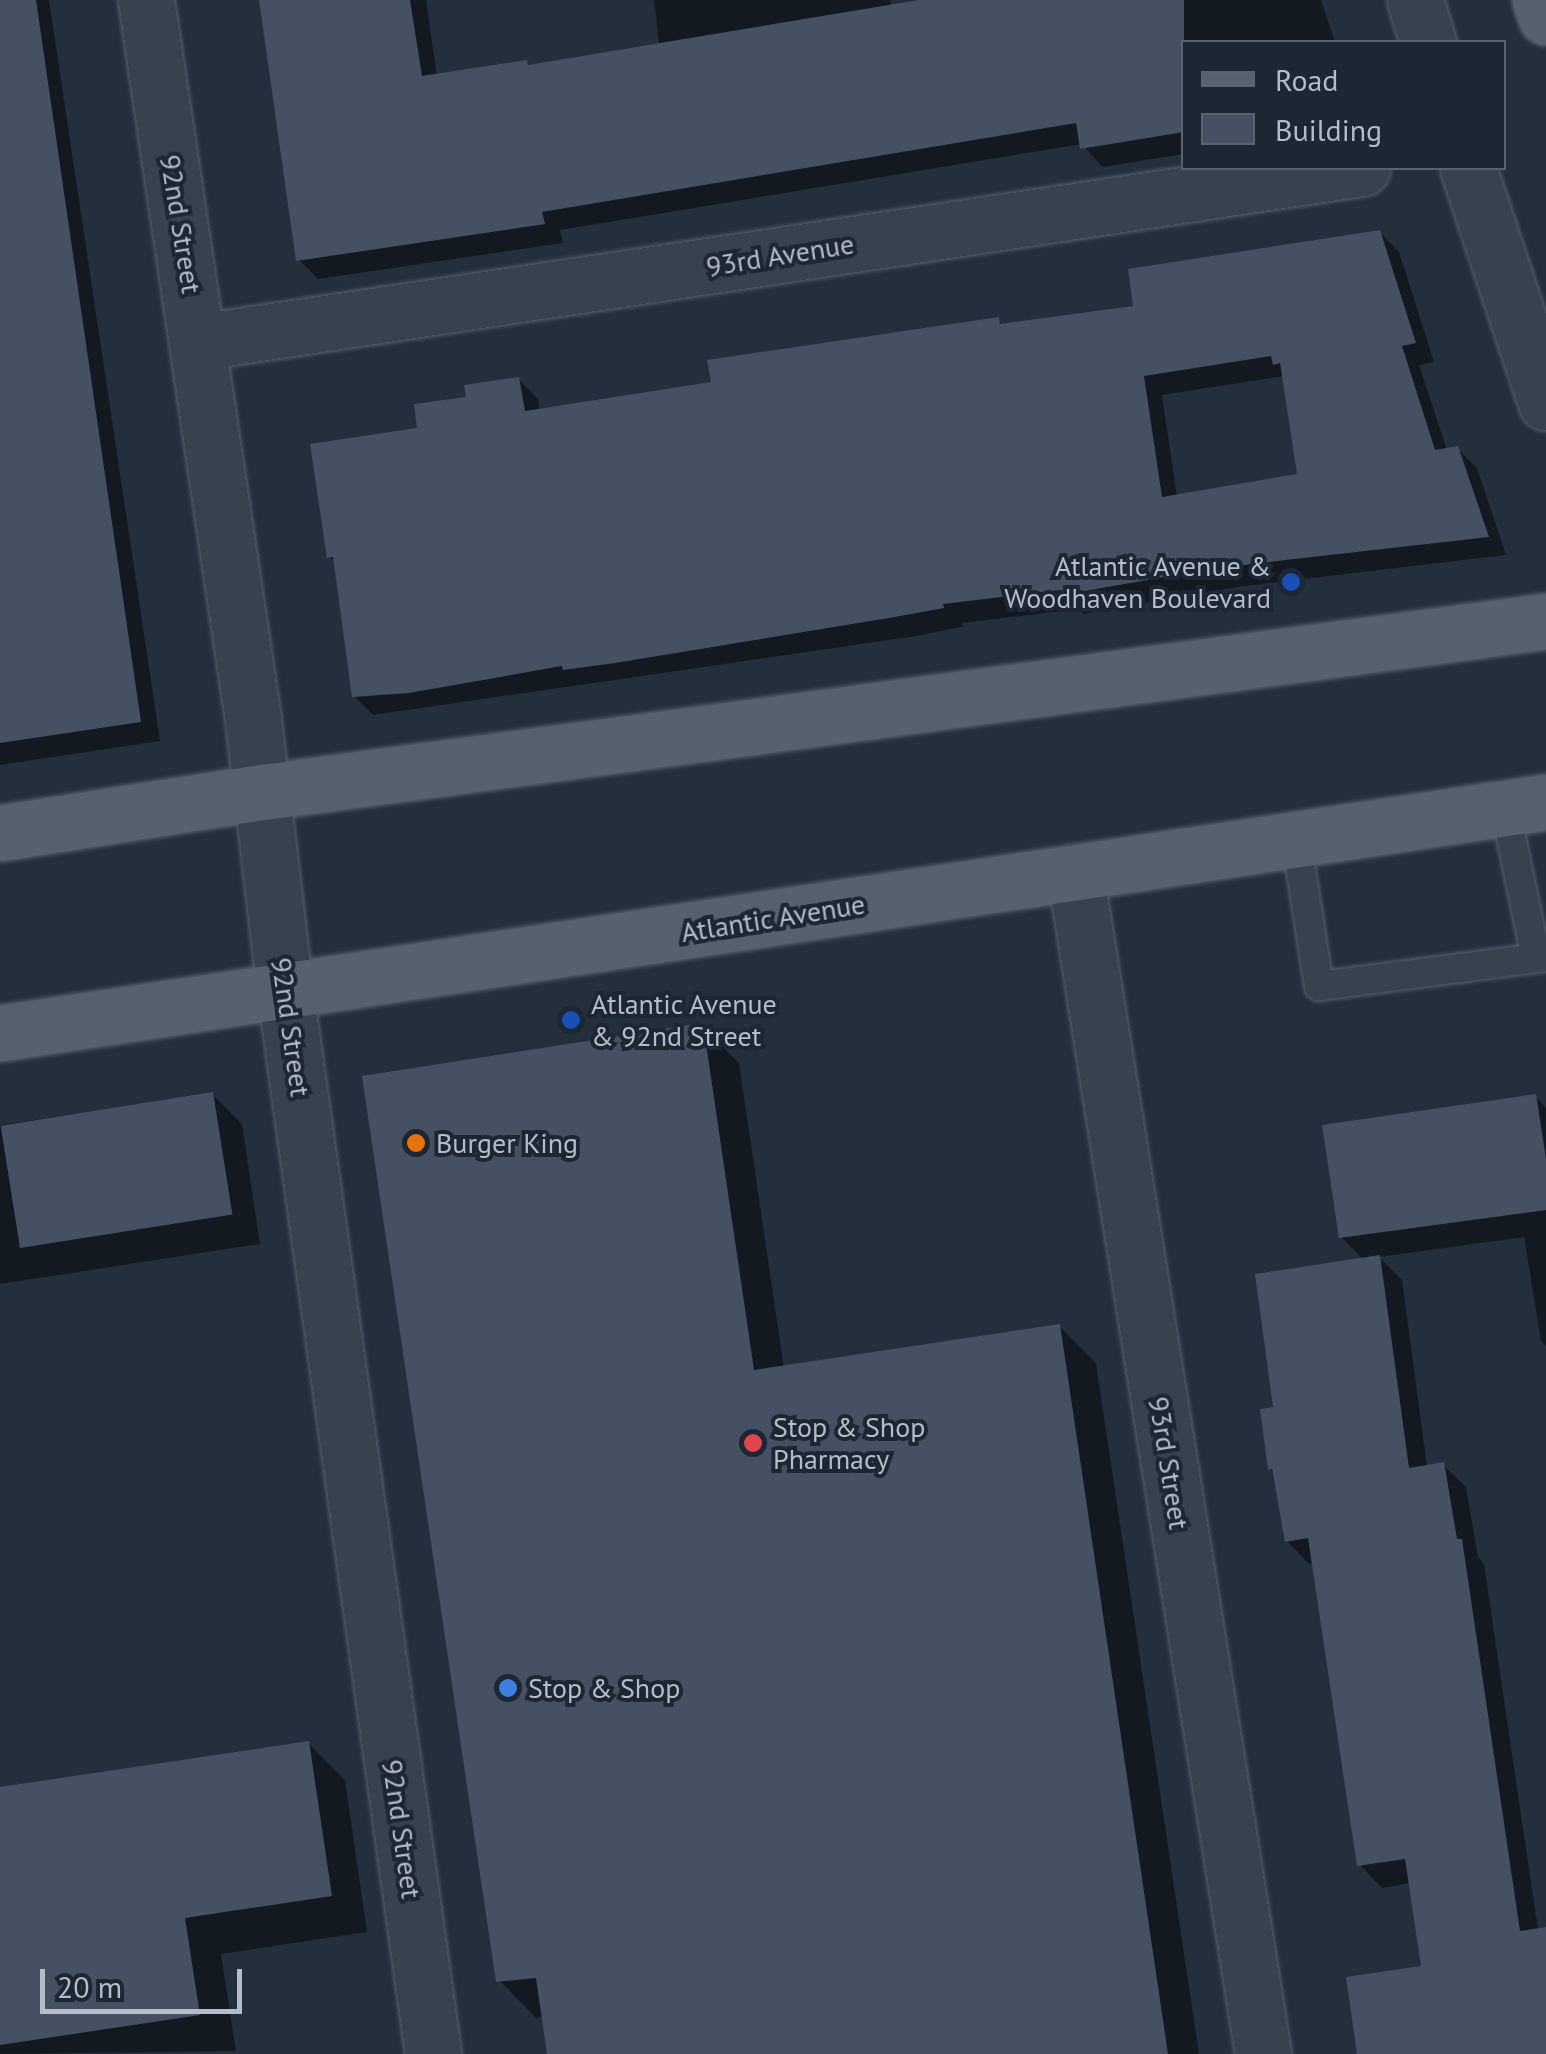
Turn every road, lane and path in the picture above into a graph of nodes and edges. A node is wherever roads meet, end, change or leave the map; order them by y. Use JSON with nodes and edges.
{"nodes":[{"id":1,"x":146,"y":0,"type":"edge"},
{"id":2,"x":1415,"y":0,"type":"edge"},
{"id":3,"x":1540,"y":0,"type":"edge"},
{"id":4,"x":1546,"y":17,"type":"edge"},
{"id":5,"x":1427,"y":40,"type":"edge"},
{"id":6,"x":1349,"y":170,"type":"edge"},
{"id":7,"x":1469,"y":170,"type":"edge"},
{"id":8,"x":199,"y":342,"type":"junction"},
{"id":9,"x":1546,"y":402,"type":"edge"},
{"id":10,"x":1546,"y":621,"type":"edge"},
{"id":11,"x":262,"y":792,"type":"junction"},
{"id":12,"x":1526,"y":805,"type":"edge"},
{"id":13,"x":0,"y":833,"type":"edge"},
{"id":14,"x":1296,"y":839,"type":"junction"},
{"id":15,"x":1075,"y":872,"type":"junction"},
{"id":16,"x":1541,"y":957,"type":"edge"},
{"id":17,"x":286,"y":992,"type":"junction"},
{"id":18,"x":0,"y":1034,"type":"edge"},
{"id":19,"x":433,"y":2054,"type":"edge"},
{"id":20,"x":1263,"y":2054,"type":"edge"}],
"edges":[{"from":1,"to":8,"type":"street","name":"92nd Street"},
{"from":2,"to":5,"type":"street"},
{"from":3,"to":4,"type":"main road"},
{"from":6,"to":8,"type":"street","name":"93rd Avenue"},
{"from":7,"to":9,"type":"street"},
{"from":8,"to":11,"type":"street","name":"92nd Street"},
{"from":10,"to":11,"type":"main road"},
{"from":11,"to":13,"type":"main road"},
{"from":11,"to":17,"type":"street","name":"92nd Street"},
{"from":12,"to":14,"type":"main road","name":"Atlantic Avenue"},
{"from":12,"to":16,"type":"lane"},
{"from":14,"to":15,"type":"main road","name":"Atlantic Avenue"},
{"from":14,"to":16,"type":"lane"},
{"from":15,"to":17,"type":"main road","name":"Atlantic Avenue"},
{"from":15,"to":20,"type":"street","name":"93rd Street"},
{"from":17,"to":18,"type":"main road","name":"Atlantic Avenue"},
{"from":17,"to":19,"type":"street","name":"92nd Street"}]}
